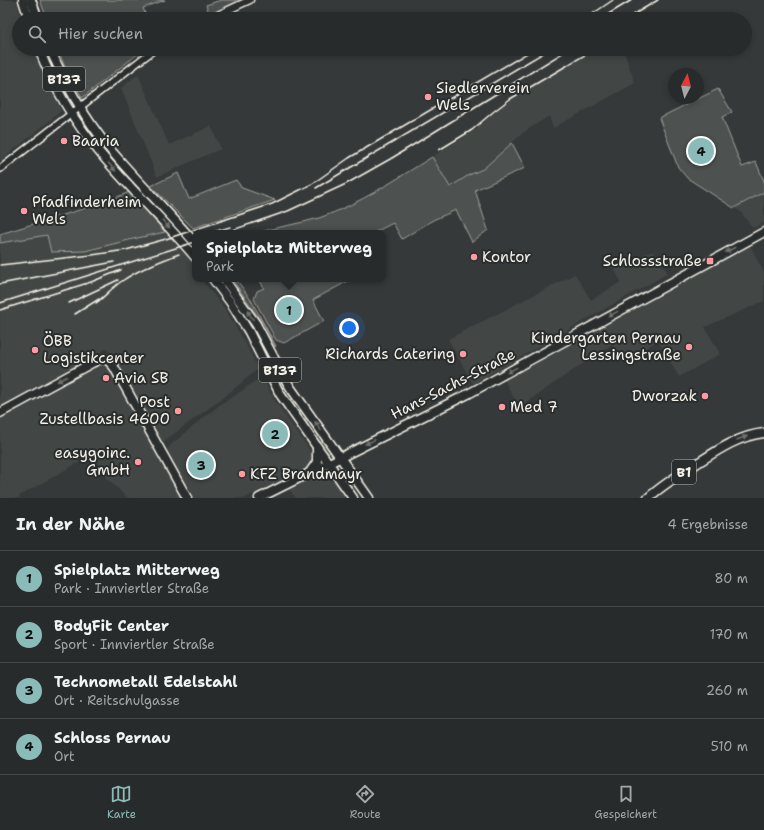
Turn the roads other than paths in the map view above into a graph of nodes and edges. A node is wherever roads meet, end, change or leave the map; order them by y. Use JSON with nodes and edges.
{"nodes":[{"id":1,"x":23,"y":0,"type":"edge"},
{"id":2,"x":31,"y":0,"type":"edge"},
{"id":3,"x":250,"y":0,"type":"edge"},
{"id":4,"x":27,"y":12,"type":"edge"},
{"id":5,"x":35,"y":12,"type":"edge"},
{"id":6,"x":224,"y":12,"type":"edge"},
{"id":7,"x":42,"y":56,"type":"edge"},
{"id":8,"x":53,"y":56,"type":"edge"},
{"id":9,"x":146,"y":56,"type":"edge"},
{"id":10,"x":80,"y":107,"type":"junction"},
{"id":11,"x":72,"y":113,"type":"junction"},
{"id":12,"x":0,"y":169,"type":"edge"},
{"id":13,"x":764,"y":232,"type":"edge"},
{"id":14,"x":192,"y":239,"type":"edge"},
{"id":15,"x":192,"y":253,"type":"edge"},
{"id":16,"x":215,"y":282,"type":"edge"},
{"id":17,"x":226,"y":282,"type":"edge"},
{"id":18,"x":0,"y":412,"type":"edge"},
{"id":19,"x":764,"y":433,"type":"edge"},
{"id":20,"x":317,"y":447,"type":"junction"},
{"id":21,"x":340,"y":458,"type":"junction"},
{"id":22,"x":329,"y":464,"type":"junction"},
{"id":23,"x":307,"y":474,"type":"junction"},
{"id":24,"x":187,"y":498,"type":"edge"},
{"id":25,"x":259,"y":498,"type":"edge"},
{"id":26,"x":353,"y":498,"type":"edge"},
{"id":27,"x":369,"y":498,"type":"edge"},
{"id":28,"x":648,"y":498,"type":"edge"}],
"edges":[{"from":1,"to":4,"type":"main road"},
{"from":2,"to":5,"type":"main road"},
{"from":3,"to":6,"type":"street"},
{"from":7,"to":11,"type":"main road","number":"B137"},
{"from":8,"to":10,"type":"main road","number":"B137"},
{"from":9,"to":10,"type":"street"},
{"from":10,"to":11,"type":"street"},
{"from":10,"to":14,"type":"main road","number":"B137"},
{"from":11,"to":12,"type":"street"},
{"from":11,"to":15,"type":"main road","number":"B137","one_way":true},
{"from":13,"to":21,"type":"main road","name":"Hans-Sachs-Straße","one_way":true},
{"from":16,"to":20,"type":"main road","number":"B137"},
{"from":21,"to":17,"type":"main road","number":"B137","one_way":true},
{"from":24,"to":18,"type":"main road","one_way":true},
{"from":28,"to":19,"type":"main road","number":"B1","one_way":true},
{"from":20,"to":22,"type":"main road","number":"B137"},
{"from":20,"to":23,"type":"main road"},
{"from":21,"to":22,"type":"main road","name":"Hans-Sachs-Straße"},
{"from":21,"to":27,"type":"main road","number":"B137"},
{"from":22,"to":23,"type":"main road","name":"Hans-Sachs-Straße"},
{"from":22,"to":26,"type":"main road","number":"B137"},
{"from":23,"to":25,"type":"main road","name":"Hans-Sachs-Straße"}]}
